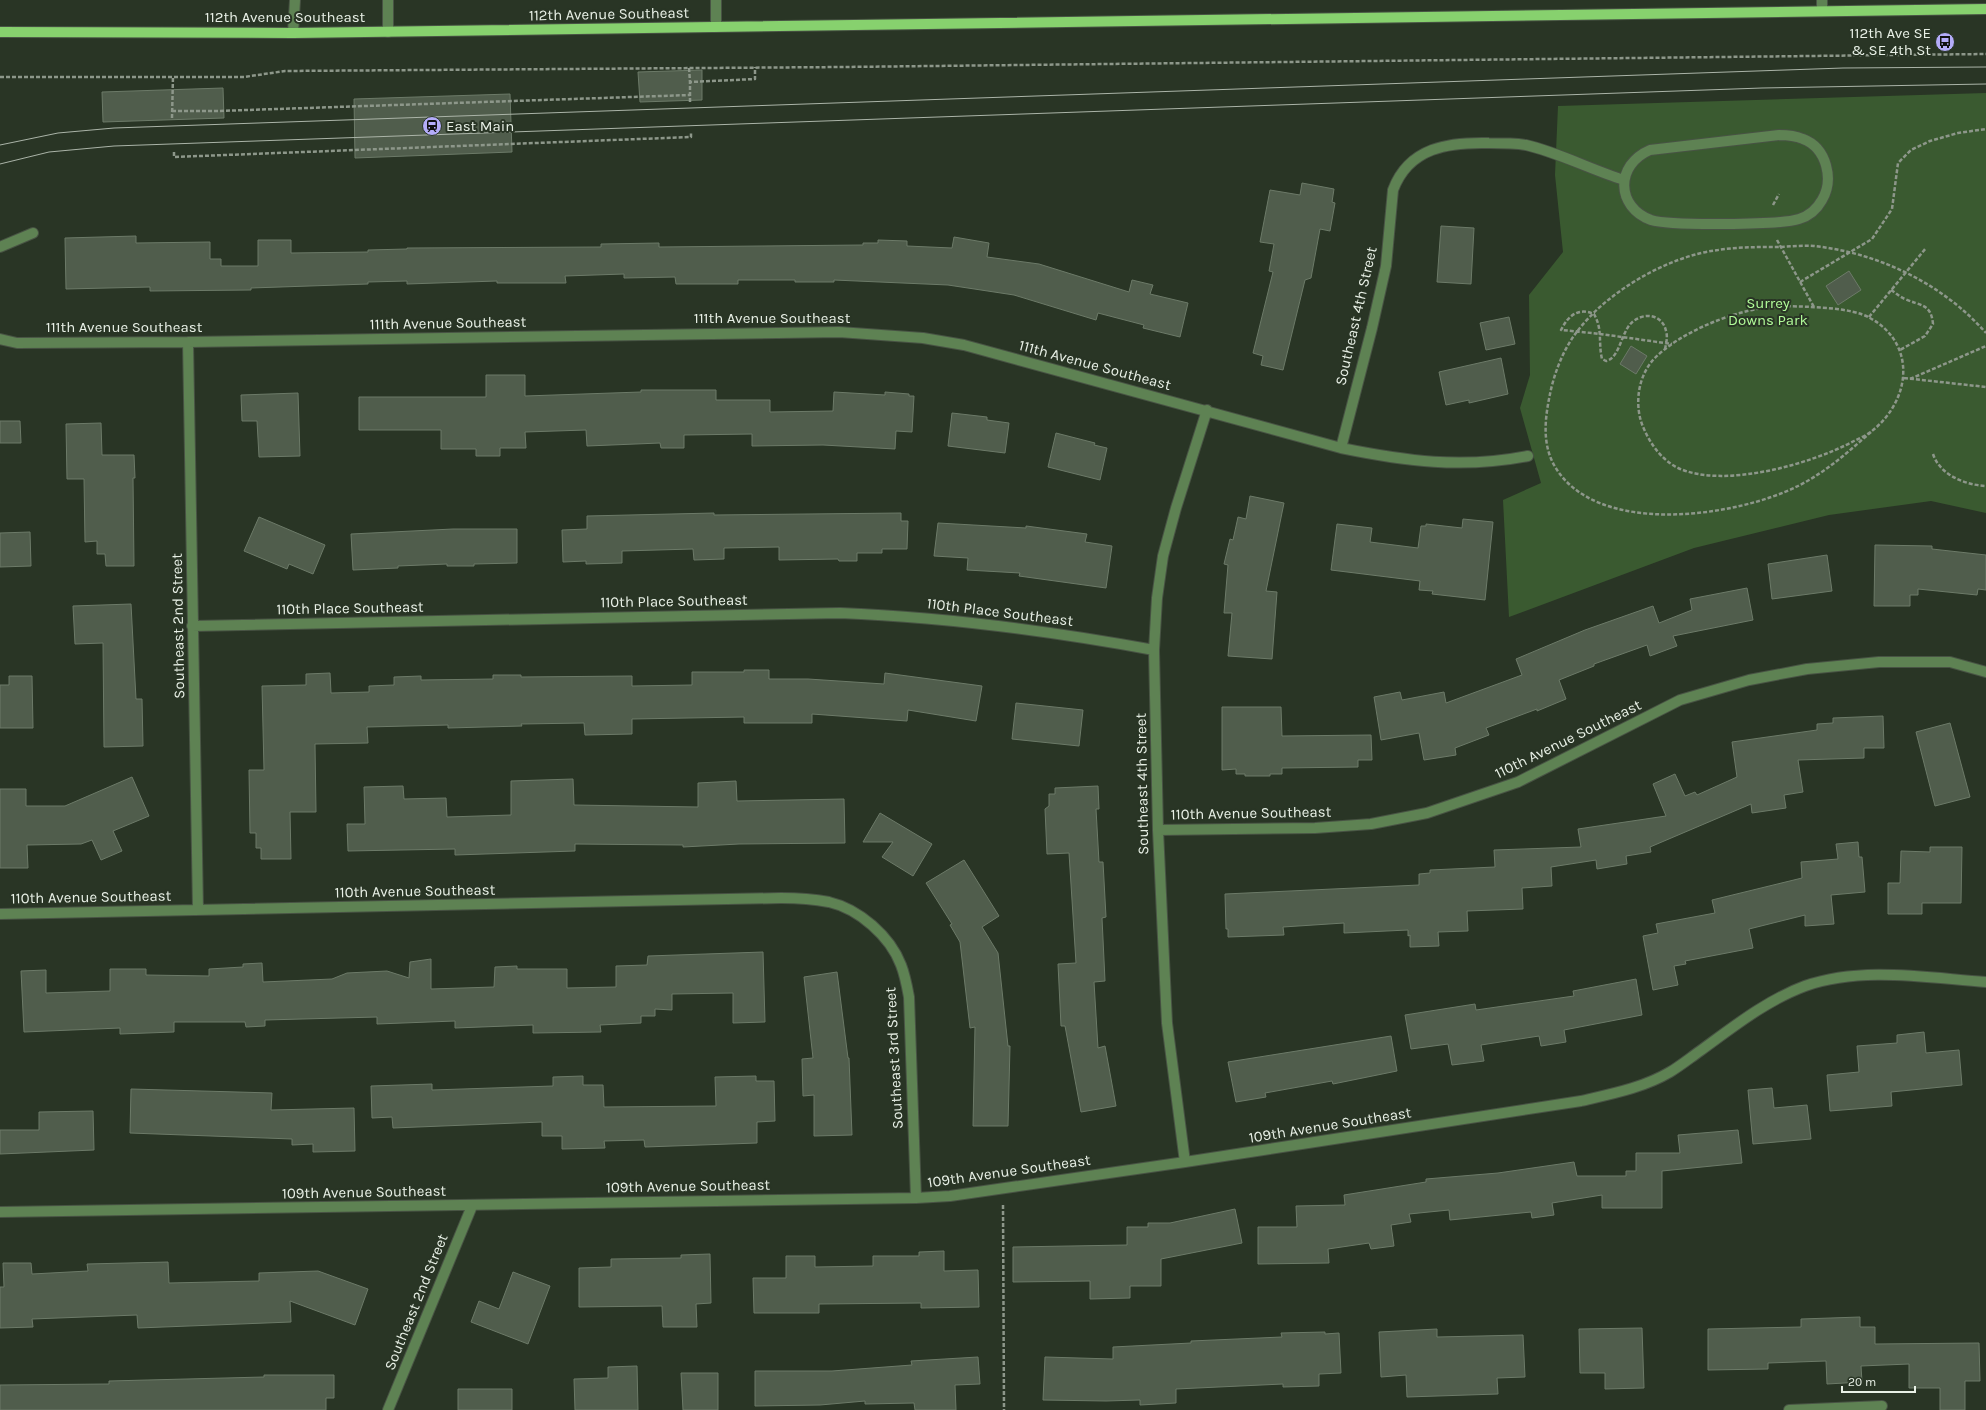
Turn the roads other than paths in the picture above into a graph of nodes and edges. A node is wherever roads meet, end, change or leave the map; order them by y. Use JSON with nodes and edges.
{"nodes":[{"id":1,"x":295,"y":0,"type":"edge"},
{"id":2,"x":388,"y":0,"type":"edge"},
{"id":3,"x":716,"y":0,"type":"edge"},
{"id":4,"x":1822,"y":0,"type":"edge"},
{"id":5,"x":1986,"y":9,"type":"edge"},
{"id":6,"x":1822,"y":11,"type":"junction"},
{"id":7,"x":716,"y":27,"type":"junction"},
{"id":8,"x":0,"y":32,"type":"edge"},
{"id":9,"x":388,"y":32,"type":"junction"},
{"id":10,"x":293,"y":33,"type":"junction"},
{"id":11,"x":1624,"y":180,"type":"junction"},
{"id":12,"x":33,"y":233,"type":"dead end"},
{"id":13,"x":0,"y":247,"type":"edge"},
{"id":14,"x":0,"y":339,"type":"edge"},
{"id":15,"x":188,"y":342,"type":"junction"},
{"id":16,"x":1207,"y":410,"type":"junction"},
{"id":17,"x":1340,"y":448,"type":"junction"},
{"id":18,"x":1528,"y":456,"type":"dead end"},
{"id":19,"x":192,"y":626,"type":"junction"},
{"id":20,"x":1154,"y":650,"type":"junction"},
{"id":21,"x":1986,"y":672,"type":"edge"},
{"id":22,"x":1158,"y":830,"type":"junction"},
{"id":23,"x":830,"y":902,"type":"joint"},
{"id":24,"x":198,"y":910,"type":"junction"},
{"id":25,"x":0,"y":914,"type":"edge"},
{"id":26,"x":1986,"y":982,"type":"edge"},
{"id":27,"x":1185,"y":1162,"type":"junction"},
{"id":28,"x":916,"y":1198,"type":"junction"},
{"id":29,"x":472,"y":1206,"type":"junction"},
{"id":30,"x":0,"y":1212,"type":"edge"},
{"id":31,"x":1882,"y":1406,"type":"dead end"},
{"id":32,"x":388,"y":1410,"type":"edge"},
{"id":33,"x":1789,"y":1410,"type":"edge"}],
"edges":[{"from":1,"to":10,"type":"street"},
{"from":2,"to":9,"type":"street"},
{"from":3,"to":7,"type":"street"},
{"from":4,"to":6,"type":"street"},
{"from":5,"to":6,"type":"main road","name":"112th Avenue Southeast"},
{"from":6,"to":7,"type":"main road","name":"112th Avenue Southeast"},
{"from":7,"to":9,"type":"main road","name":"112th Avenue Southeast"},
{"from":8,"to":10,"type":"main road","name":"112th Avenue Southeast"},
{"from":9,"to":10,"type":"main road","name":"112th Avenue Southeast"},
{"from":11,"to":11,"type":"street"},
{"from":11,"to":17,"type":"street","name":"Southeast 4th Street"},
{"from":12,"to":13,"type":"street"},
{"from":14,"to":15,"type":"street","name":"111th Avenue Southeast"},
{"from":15,"to":16,"type":"street","name":"111th Avenue Southeast"},
{"from":15,"to":19,"type":"street","name":"Southeast 2nd Street"},
{"from":16,"to":17,"type":"street","name":"111th Avenue Southeast"},
{"from":16,"to":20,"type":"street","name":"Southeast 4th Street"},
{"from":17,"to":18,"type":"street","name":"111th Avenue Southeast"},
{"from":19,"to":20,"type":"street","name":"110th Place Southeast"},
{"from":19,"to":24,"type":"street","name":"Southeast 2nd Street"},
{"from":20,"to":22,"type":"street","name":"Southeast 4th Street"},
{"from":21,"to":22,"type":"street","name":"110th Avenue Southeast"},
{"from":22,"to":27,"type":"street","name":"Southeast 4th Street"},
{"from":23,"to":24,"type":"street","name":"110th Avenue Southeast"},
{"from":23,"to":28,"type":"street","name":"Southeast 3rd Street"},
{"from":24,"to":25,"type":"street","name":"110th Avenue Southeast"},
{"from":26,"to":27,"type":"street","name":"109th Avenue Southeast"},
{"from":27,"to":28,"type":"street","name":"109th Avenue Southeast"},
{"from":28,"to":29,"type":"street","name":"109th Avenue Southeast"},
{"from":29,"to":30,"type":"street","name":"109th Avenue Southeast"},
{"from":29,"to":32,"type":"street","name":"Southeast 2nd Street"},
{"from":31,"to":33,"type":"street"}]}
